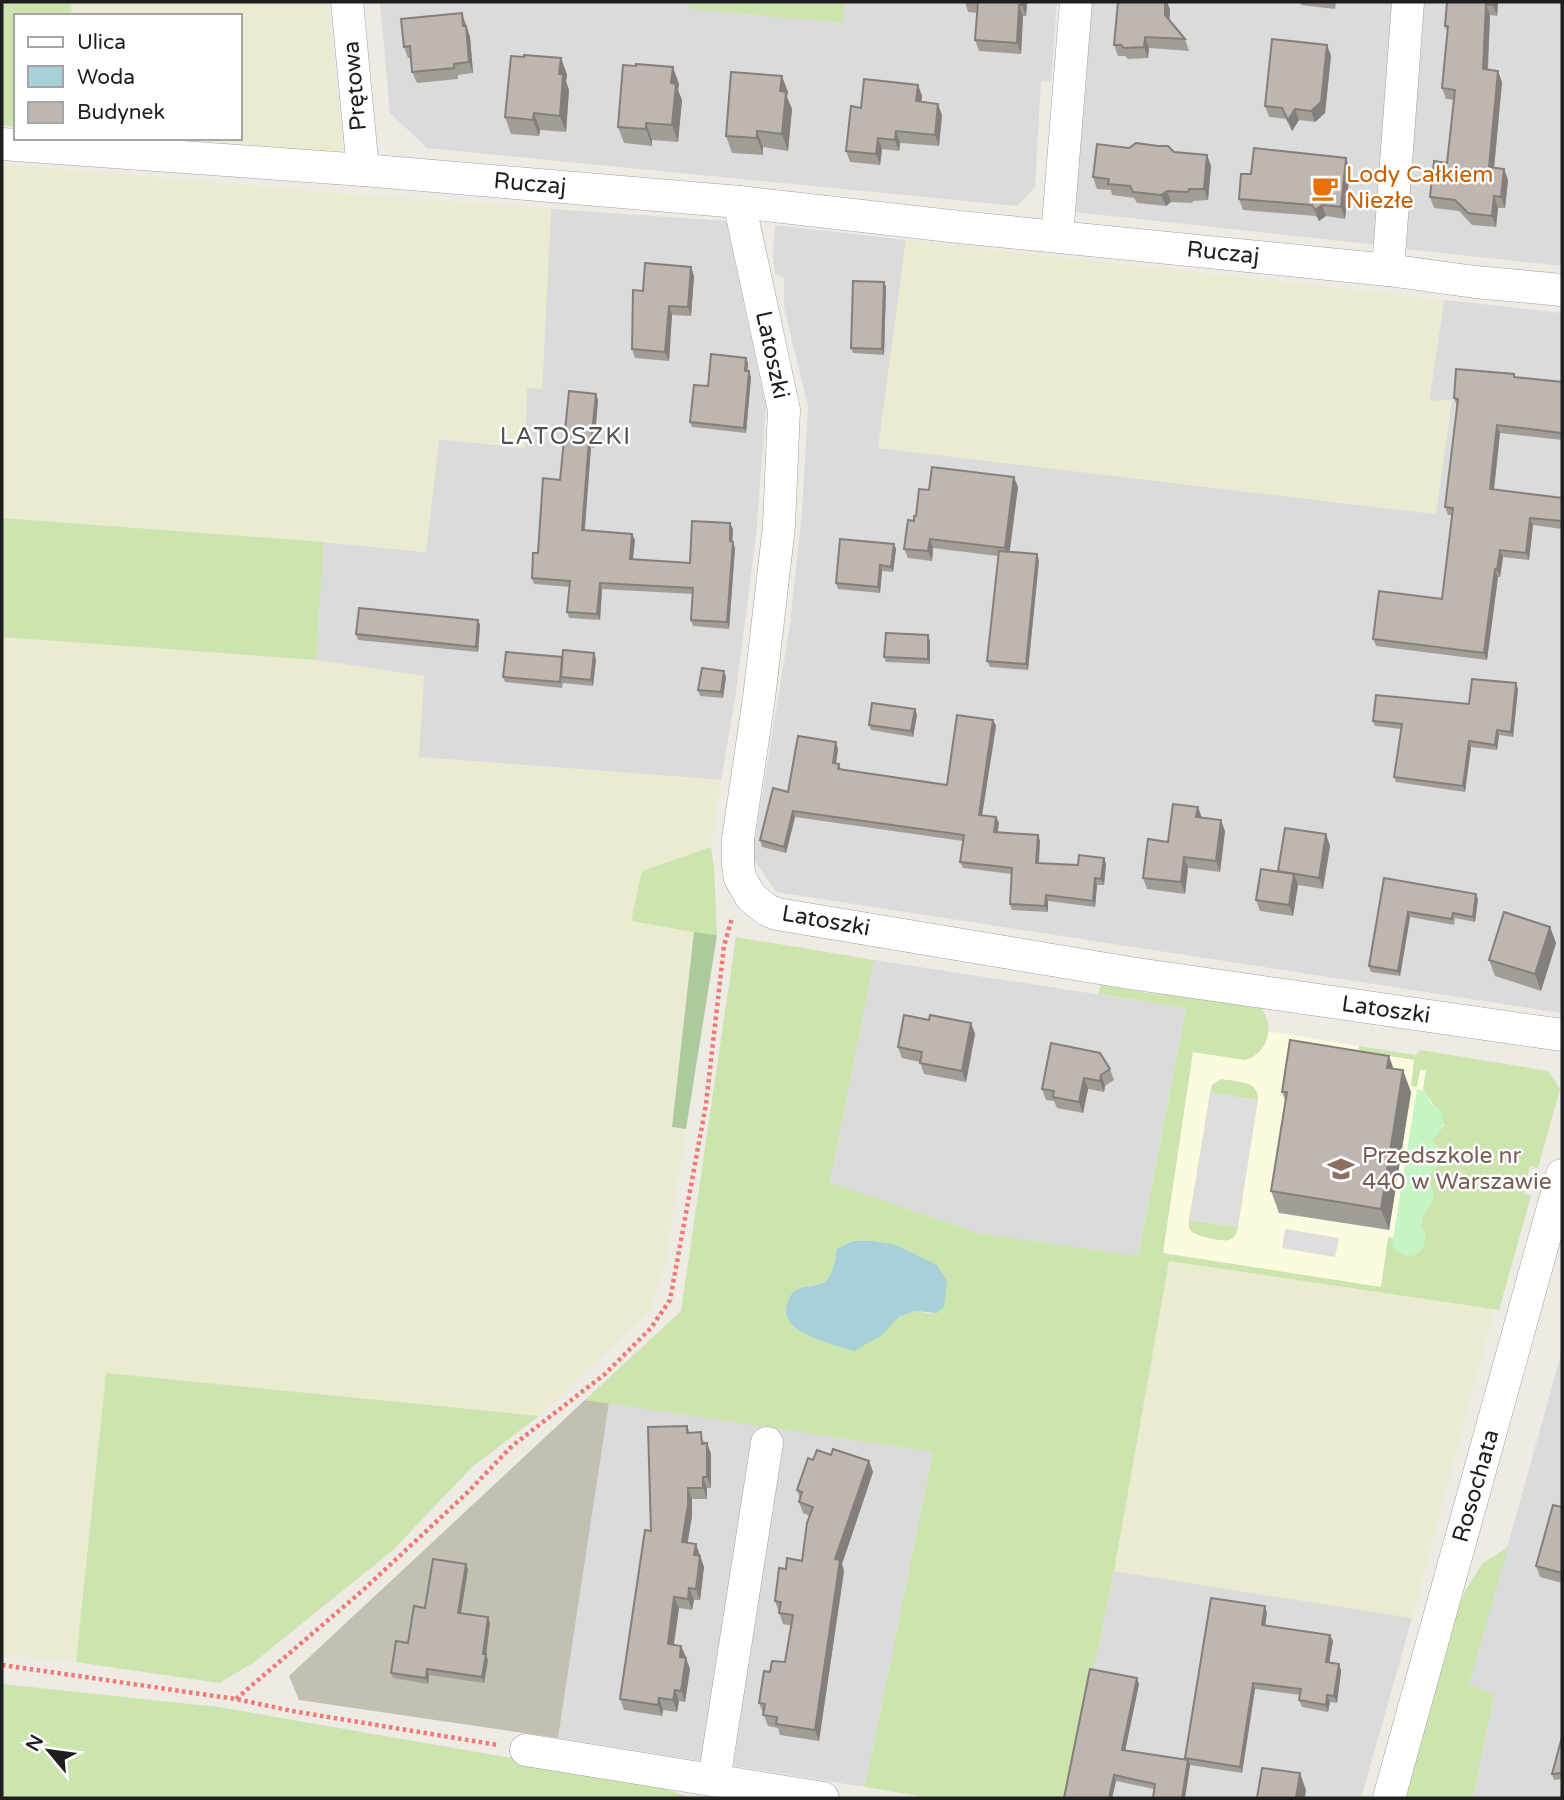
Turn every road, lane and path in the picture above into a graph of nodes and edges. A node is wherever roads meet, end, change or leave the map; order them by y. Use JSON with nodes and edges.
{"nodes":[{"id":1,"x":347,"y":2,"type":"edge"},
{"id":2,"x":1076,"y":2,"type":"edge"},
{"id":3,"x":1408,"y":2,"type":"edge"},
{"id":4,"x":2,"y":144,"type":"edge"},
{"id":5,"x":363,"y":170,"type":"junction"},
{"id":6,"x":739,"y":202,"type":"junction"},
{"id":7,"x":1057,"y":236,"type":"junction"},
{"id":8,"x":1388,"y":270,"type":"junction"},
{"id":9,"x":1562,"y":290,"type":"edge"},
{"id":10,"x":745,"y":889,"type":"junction"},
{"id":11,"x":1562,"y":1035,"type":"edge"},
{"id":12,"x":1562,"y":1175,"type":"edge"},
{"id":13,"x":767,"y":1443,"type":"dead end"},
{"id":14,"x":2,"y":1665,"type":"edge"},
{"id":15,"x":236,"y":1699,"type":"junction"},
{"id":16,"x":526,"y":1750,"type":"joint"},
{"id":17,"x":714,"y":1780,"type":"junction"},
{"id":18,"x":823,"y":1798,"type":"edge"},
{"id":19,"x":1389,"y":1798,"type":"edge"}],
"edges":[{"from":1,"to":5,"type":"street","name":"Prętowa"},
{"from":2,"to":7,"type":"street"},
{"from":3,"to":8,"type":"street"},
{"from":4,"to":5,"type":"street","name":"Ruczaj"},
{"from":5,"to":6,"type":"street","name":"Ruczaj"},
{"from":6,"to":7,"type":"street","name":"Ruczaj"},
{"from":6,"to":10,"type":"street","name":"Latoszki"},
{"from":7,"to":8,"type":"street","name":"Ruczaj"},
{"from":8,"to":9,"type":"street","name":"Ruczaj"},
{"from":10,"to":11,"type":"street","name":"Latoszki"},
{"from":10,"to":15,"type":"path"},
{"from":12,"to":19,"type":"street","name":"Rosochata"},
{"from":13,"to":17,"type":"street"},
{"from":14,"to":15,"type":"path"},
{"from":15,"to":16,"type":"path"},
{"from":16,"to":17,"type":"street"},
{"from":17,"to":18,"type":"street"}]}
